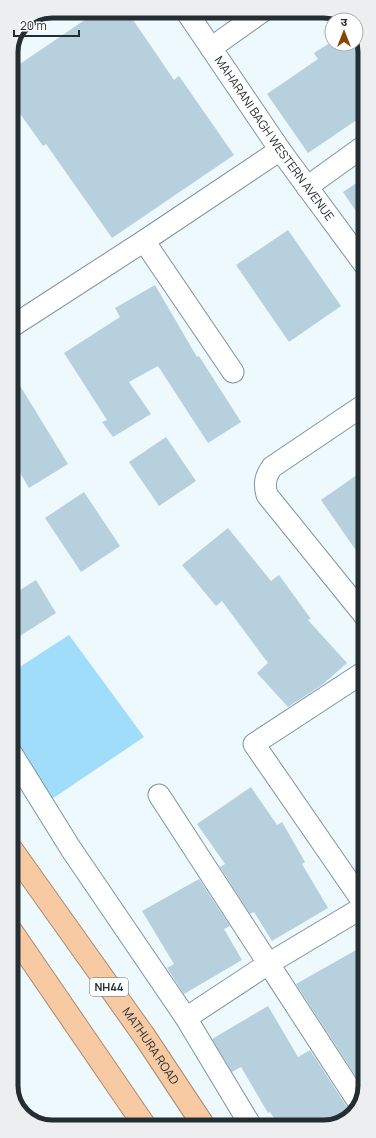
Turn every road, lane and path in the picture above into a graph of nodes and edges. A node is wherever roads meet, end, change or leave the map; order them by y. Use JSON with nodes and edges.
{"nodes":[{"id":1,"x":191,"y":18,"type":"edge"},
{"id":2,"x":254,"y":18,"type":"edge"},
{"id":3,"x":211,"y":48,"type":"junction"},
{"id":4,"x":280,"y":150,"type":"junction"},
{"id":5,"x":358,"y":150,"type":"edge"},
{"id":6,"x":307,"y":187,"type":"junction"},
{"id":7,"x":144,"y":241,"type":"junction"},
{"id":8,"x":358,"y":256,"type":"edge"},
{"id":9,"x":18,"y":322,"type":"edge"},
{"id":10,"x":233,"y":372,"type":"dead end"},
{"id":11,"x":358,"y":409,"type":"edge"},
{"id":12,"x":358,"y":608,"type":"edge"},
{"id":13,"x":358,"y":676,"type":"edge"},
{"id":14,"x":18,"y":764,"type":"edge"},
{"id":15,"x":159,"y":795,"type":"dead end"},
{"id":16,"x":18,"y":858,"type":"edge"},
{"id":17,"x":358,"y":896,"type":"edge"},
{"id":18,"x":358,"y":910,"type":"edge"},
{"id":19,"x":18,"y":941,"type":"edge"},
{"id":20,"x":268,"y":964,"type":"junction"},
{"id":21,"x":186,"y":1018,"type":"junction"},
{"id":22,"x":356,"y":1098,"type":"edge"},
{"id":23,"x":141,"y":1120,"type":"edge"},
{"id":24,"x":200,"y":1120,"type":"edge"},
{"id":25,"x":247,"y":1120,"type":"edge"}],
"edges":[{"from":1,"to":3,"type":"street","name":"MAHARANI BAGH WESTERN AVENUE"},
{"from":2,"to":3,"type":"street"},
{"from":3,"to":4,"type":"street","name":"MAHARANI BAGH WESTERN AVENUE"},
{"from":4,"to":6,"type":"street","name":"MAHARANI BAGH WESTERN AVENUE"},
{"from":4,"to":7,"type":"street"},
{"from":5,"to":6,"type":"street"},
{"from":6,"to":8,"type":"street","name":"MAHARANI BAGH WESTERN AVENUE"},
{"from":7,"to":9,"type":"street"},
{"from":7,"to":10,"type":"street"},
{"from":11,"to":12,"type":"street"},
{"from":13,"to":17,"type":"street"},
{"from":14,"to":21,"type":"street"},
{"from":15,"to":20,"type":"street"},
{"from":16,"to":24,"type":"highway","name":"MATHURA ROAD","number":"NH44"},
{"from":18,"to":20,"type":"street"},
{"from":19,"to":23,"type":"highway"},
{"from":20,"to":21,"type":"street"},
{"from":20,"to":22,"type":"street"},
{"from":21,"to":25,"type":"street"}]}
